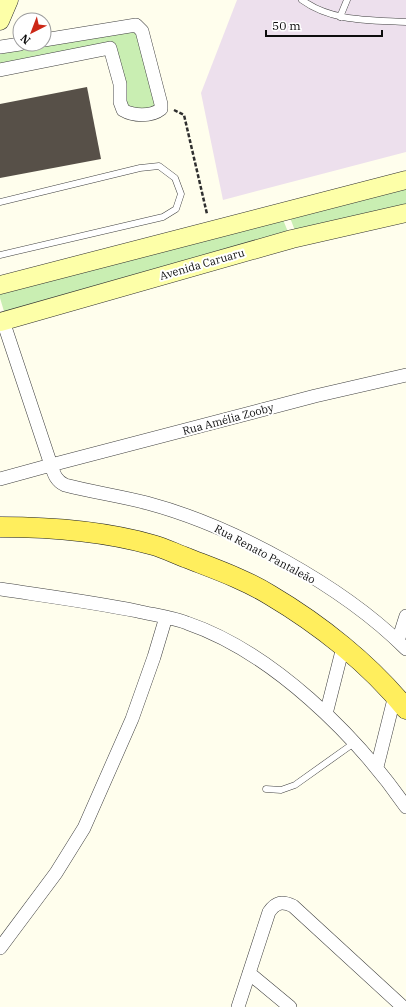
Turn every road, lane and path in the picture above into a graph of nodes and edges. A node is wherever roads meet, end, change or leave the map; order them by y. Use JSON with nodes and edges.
{"nodes":[{"id":1,"x":9,"y":0,"type":"edge"},
{"id":2,"x":302,"y":0,"type":"edge"},
{"id":3,"x":347,"y":0,"type":"edge"},
{"id":4,"x":340,"y":17,"type":"junction"},
{"id":5,"x":0,"y":21,"type":"edge"},
{"id":6,"x":406,"y":22,"type":"edge"},
{"id":7,"x":52,"y":39,"type":"edge"},
{"id":8,"x":12,"y":45,"type":"edge"},
{"id":9,"x":0,"y":47,"type":"edge"},
{"id":10,"x":0,"y":70,"type":"edge"},
{"id":11,"x":161,"y":104,"type":"junction"},
{"id":12,"x":406,"y":180,"type":"edge"},
{"id":13,"x":0,"y":202,"type":"edge"},
{"id":14,"x":284,"y":212,"type":"junction"},
{"id":15,"x":406,"y":213,"type":"edge"},
{"id":16,"x":211,"y":230,"type":"junction"},
{"id":17,"x":292,"y":240,"type":"junction"},
{"id":18,"x":0,"y":255,"type":"edge"},
{"id":19,"x":0,"y":285,"type":"edge"},
{"id":20,"x":2,"y":321,"type":"edge"},
{"id":21,"x":406,"y":375,"type":"edge"},
{"id":22,"x":51,"y":465,"type":"junction"},
{"id":23,"x":0,"y":479,"type":"edge"},
{"id":24,"x":0,"y":527,"type":"edge"},
{"id":25,"x":0,"y":589,"type":"edge"},
{"id":26,"x":406,"y":616,"type":"edge"},
{"id":27,"x":166,"y":617,"type":"junction"},
{"id":28,"x":402,"y":645,"type":"edge"},
{"id":29,"x":343,"y":647,"type":"junction"},
{"id":30,"x":400,"y":702,"type":"edge"},
{"id":31,"x":326,"y":714,"type":"junction"},
{"id":32,"x":354,"y":743,"type":"junction"},
{"id":33,"x":376,"y":767,"type":"junction"},
{"id":34,"x":266,"y":789,"type":"dead end"},
{"id":35,"x":406,"y":807,"type":"edge"},
{"id":36,"x":0,"y":948,"type":"edge"},
{"id":37,"x":249,"y":973,"type":"junction"},
{"id":38,"x":238,"y":1007,"type":"edge"},
{"id":39,"x":290,"y":1007,"type":"edge"},
{"id":40,"x":403,"y":1007,"type":"edge"}],
"edges":[{"from":1,"to":5,"type":"main road"},
{"from":2,"to":4,"type":"lane"},
{"from":3,"to":4,"type":"lane"},
{"from":4,"to":6,"type":"lane"},
{"from":7,"to":11,"type":"street"},
{"from":8,"to":9,"type":"street"},
{"from":10,"to":11,"type":"street"},
{"from":11,"to":16,"type":"path"},
{"from":12,"to":14,"type":"main road"},
{"from":13,"to":18,"type":"lane"},
{"from":14,"to":16,"type":"main road"},
{"from":14,"to":17,"type":"main road"},
{"from":15,"to":17,"type":"main road","name":"Avenida Caruaru"},
{"from":16,"to":19,"type":"main road"},
{"from":17,"to":20,"type":"main road","name":"Avenida Caruaru"},
{"from":20,"to":22,"type":"street","name":"Rua Renato Pantaleão"},
{"from":21,"to":22,"type":"street","name":"Rua Amélia Zooby"},
{"from":22,"to":23,"type":"street"},
{"from":22,"to":28,"type":"street","name":"Rua Renato Pantaleão"},
{"from":24,"to":29,"type":"main road"},
{"from":25,"to":27,"type":"street"},
{"from":26,"to":28,"type":"street"},
{"from":27,"to":31,"type":"street"},
{"from":27,"to":36,"type":"street"},
{"from":29,"to":30,"type":"main road"},
{"from":29,"to":31,"type":"street"},
{"from":30,"to":33,"type":"street"},
{"from":31,"to":32,"type":"street"},
{"from":32,"to":33,"type":"street"},
{"from":32,"to":34,"type":"lane"},
{"from":33,"to":35,"type":"street"},
{"from":37,"to":38,"type":"street"},
{"from":37,"to":39,"type":"street"},
{"from":37,"to":40,"type":"street"}]}
